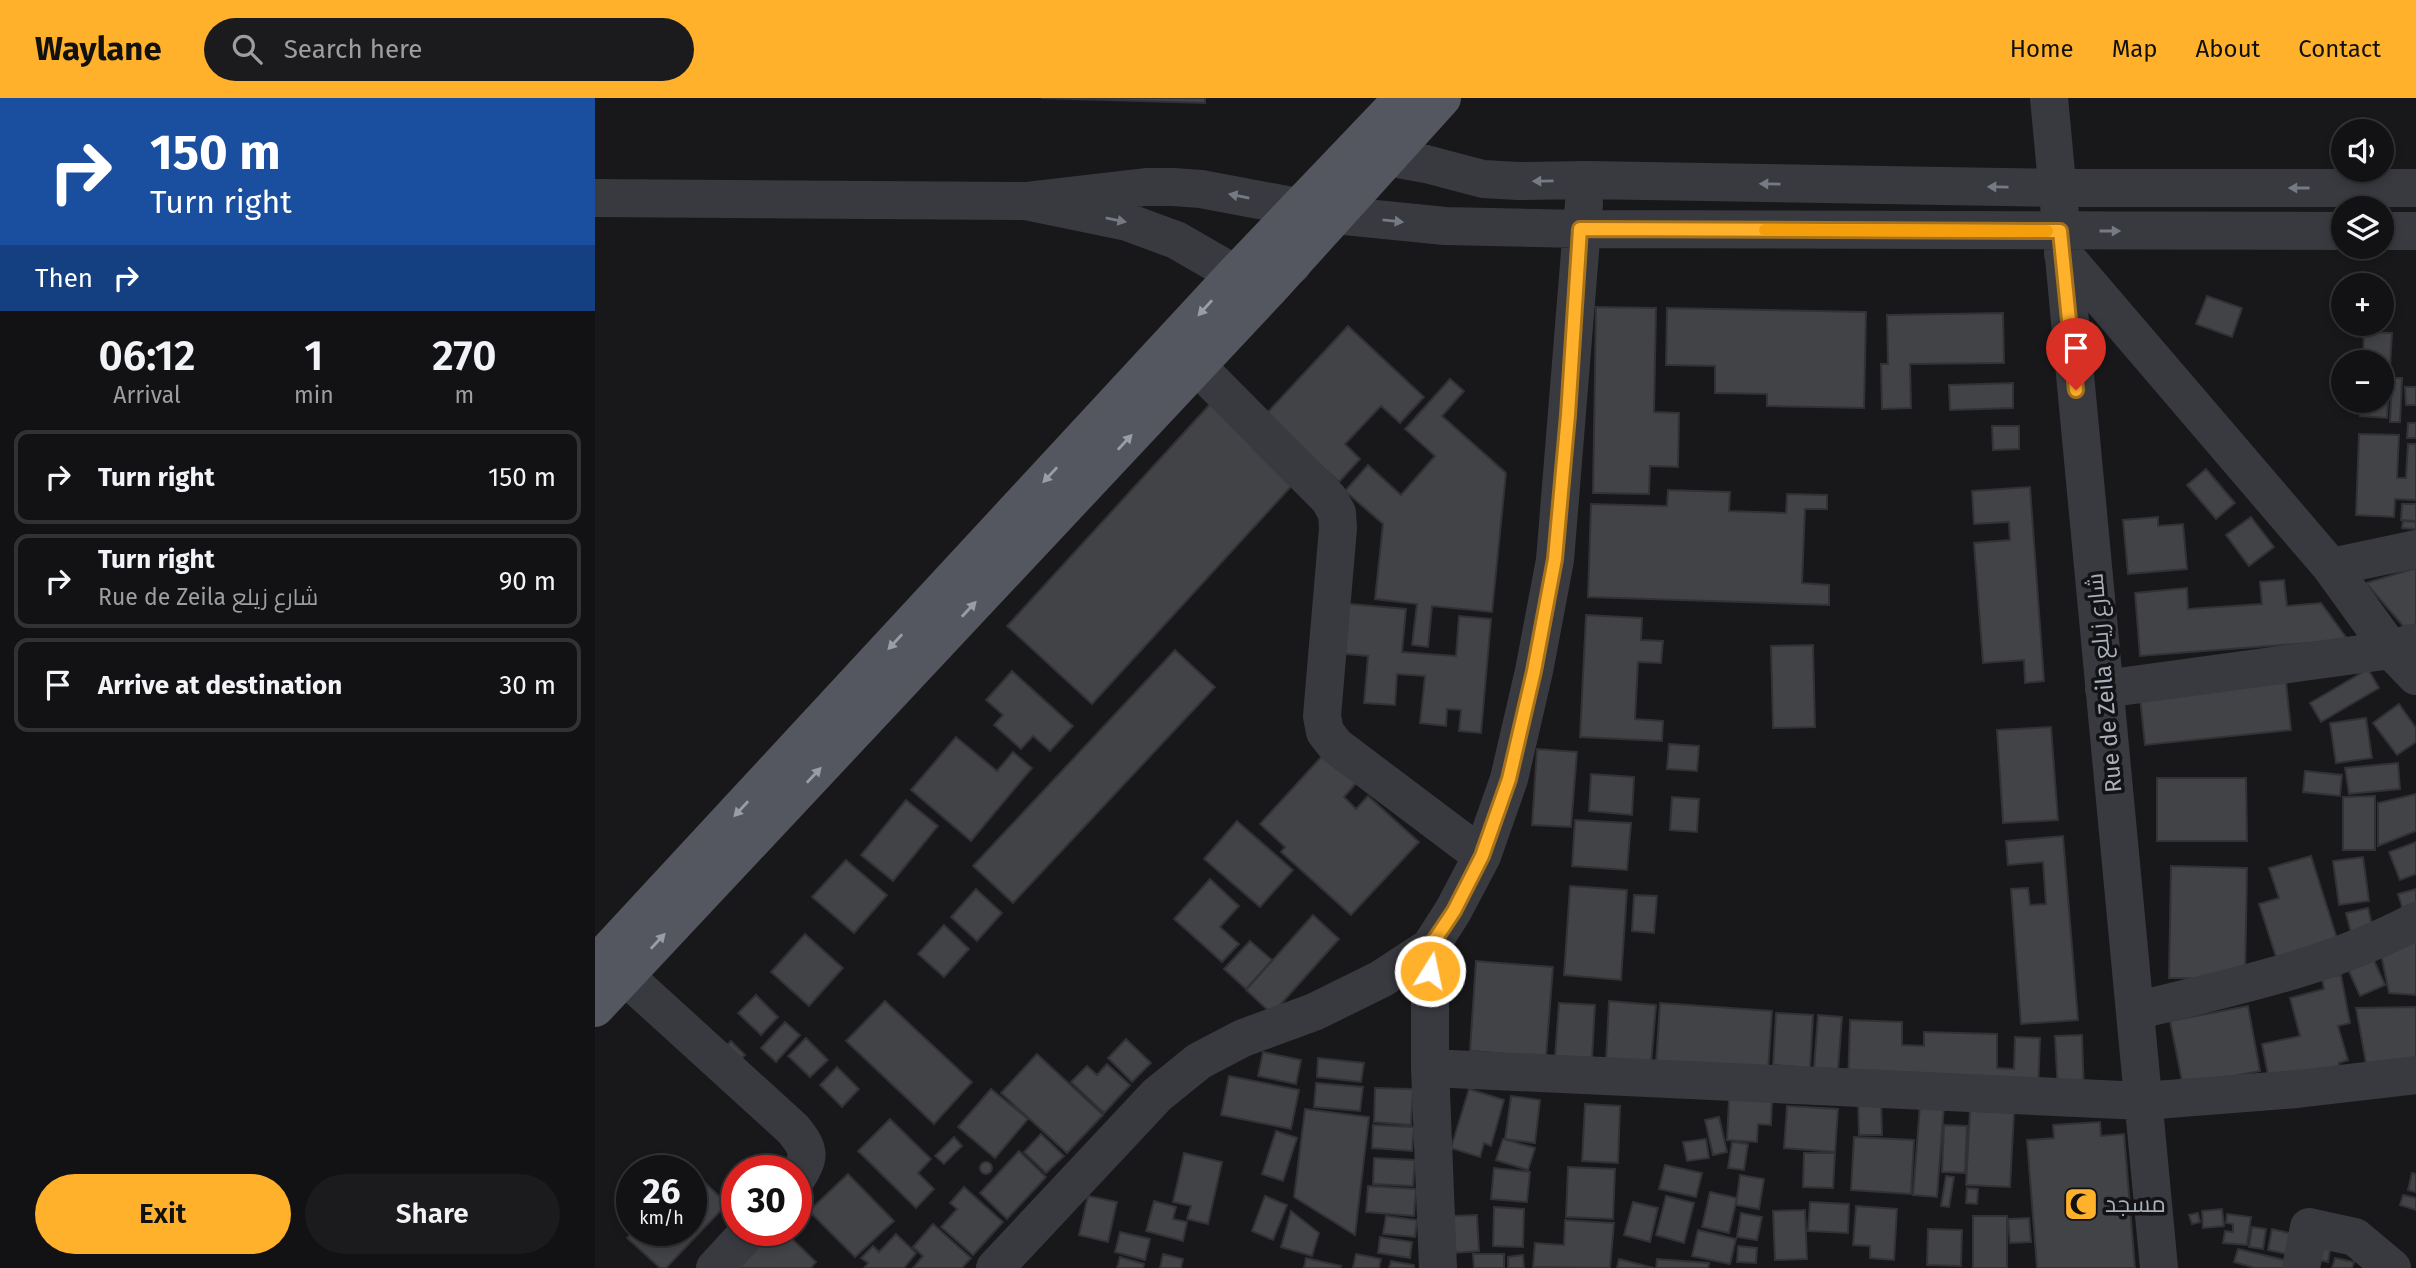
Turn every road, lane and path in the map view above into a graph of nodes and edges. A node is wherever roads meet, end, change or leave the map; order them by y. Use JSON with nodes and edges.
{"nodes":[{"id":1,"x":1403,"y":98,"type":"edge"},
{"id":2,"x":1442,"y":98,"type":"edge"},
{"id":3,"x":2049,"y":98,"type":"edge"},
{"id":4,"x":1387,"y":157,"type":"junction"},
{"id":5,"x":1587,"y":180,"type":"junction"},
{"id":6,"x":2057,"y":188,"type":"junction"},
{"id":7,"x":2416,"y":188,"type":"edge"},
{"id":8,"x":595,"y":198,"type":"edge"},
{"id":9,"x":1025,"y":201,"type":"junction"},
{"id":10,"x":1319,"y":201,"type":"junction"},
{"id":11,"x":1580,"y":229,"type":"junction"},
{"id":12,"x":2394,"y":231,"type":"edge"},
{"id":13,"x":2416,"y":231,"type":"edge"},
{"id":14,"x":2331,"y":232,"type":"edge"},
{"id":15,"x":2062,"y":243,"type":"junction"},
{"id":16,"x":1291,"y":265,"type":"junction"},
{"id":17,"x":1235,"y":274,"type":"junction"},
{"id":18,"x":1186,"y":354,"type":"junction"},
{"id":19,"x":2416,"y":549,"type":"edge"},
{"id":20,"x":2331,"y":567,"type":"junction"},
{"id":21,"x":2408,"y":656,"type":"edge"},
{"id":22,"x":2104,"y":689,"type":"junction"},
{"id":23,"x":1482,"y":856,"type":"junction"},
{"id":24,"x":2416,"y":921,"type":"edge"},
{"id":25,"x":1430,"y":947,"type":"junction"},
{"id":26,"x":607,"y":967,"type":"edge"},
{"id":27,"x":595,"y":1008,"type":"edge"},
{"id":28,"x":2135,"y":1011,"type":"junction"},
{"id":29,"x":1430,"y":1068,"type":"junction"},
{"id":30,"x":2416,"y":1074,"type":"edge"},
{"id":31,"x":2143,"y":1101,"type":"junction"},
{"id":32,"x":807,"y":1155,"type":"edge"},
{"id":33,"x":735,"y":1246,"type":"edge"},
{"id":34,"x":715,"y":1268,"type":"edge"},
{"id":35,"x":995,"y":1268,"type":"edge"},
{"id":36,"x":1438,"y":1268,"type":"edge"},
{"id":37,"x":2159,"y":1268,"type":"edge"},
{"id":38,"x":2301,"y":1268,"type":"edge"},
{"id":39,"x":2392,"y":1268,"type":"edge"}],
"edges":[{"from":1,"to":10,"type":"main road"},
{"from":2,"to":4,"type":"main road"},
{"from":3,"to":6,"type":"street","name":"Rue de Zeila شارع زيلع"},
{"from":5,"to":4,"type":"street","one_way":true},
{"from":4,"to":10,"type":"street"},
{"from":6,"to":5,"type":"street","one_way":true},
{"from":5,"to":11,"type":"street"},
{"from":7,"to":6,"type":"street","one_way":true},
{"from":6,"to":15,"type":"street","name":"Rue de Zeila شارع زيلع"},
{"from":8,"to":9,"type":"street"},
{"from":10,"to":9,"type":"street","one_way":true},
{"from":9,"to":17,"type":"street","one_way":true},
{"from":10,"to":11,"type":"street","one_way":true},
{"from":10,"to":16,"type":"street"},
{"from":10,"to":17,"type":"main road"},
{"from":11,"to":15,"type":"street"},
{"from":11,"to":23,"type":"street"},
{"from":12,"to":13,"type":"street"},
{"from":15,"to":14,"type":"street","one_way":true},
{"from":15,"to":20,"type":"street"},
{"from":15,"to":22,"type":"street","name":"Rue de Zeila شارع زيلع"},
{"from":16,"to":17,"type":"street"},
{"from":16,"to":18,"type":"main road"},
{"from":17,"to":18,"type":"main road","one_way":true},
{"from":18,"to":23,"type":"street"},
{"from":18,"to":26,"type":"main road"},
{"from":19,"to":20,"type":"street"},
{"from":20,"to":21,"type":"street"},
{"from":21,"to":22,"type":"street"},
{"from":22,"to":28,"type":"street","name":"Rue de Zeila شارع زيلع"},
{"from":23,"to":25,"type":"street"},
{"from":24,"to":28,"type":"street"},
{"from":25,"to":29,"type":"street"},
{"from":25,"to":35,"type":"street"},
{"from":26,"to":27,"type":"main road"},
{"from":26,"to":32,"type":"street"},
{"from":28,"to":31,"type":"street","name":"Rue de Zeila شارع زيلع"},
{"from":29,"to":31,"type":"street"},
{"from":29,"to":36,"type":"street"},
{"from":30,"to":31,"type":"street"},
{"from":31,"to":37,"type":"street","name":"Rue de Zeila شارع زيلع"},
{"from":33,"to":34,"type":"street"},
{"from":38,"to":39,"type":"street"}]}
